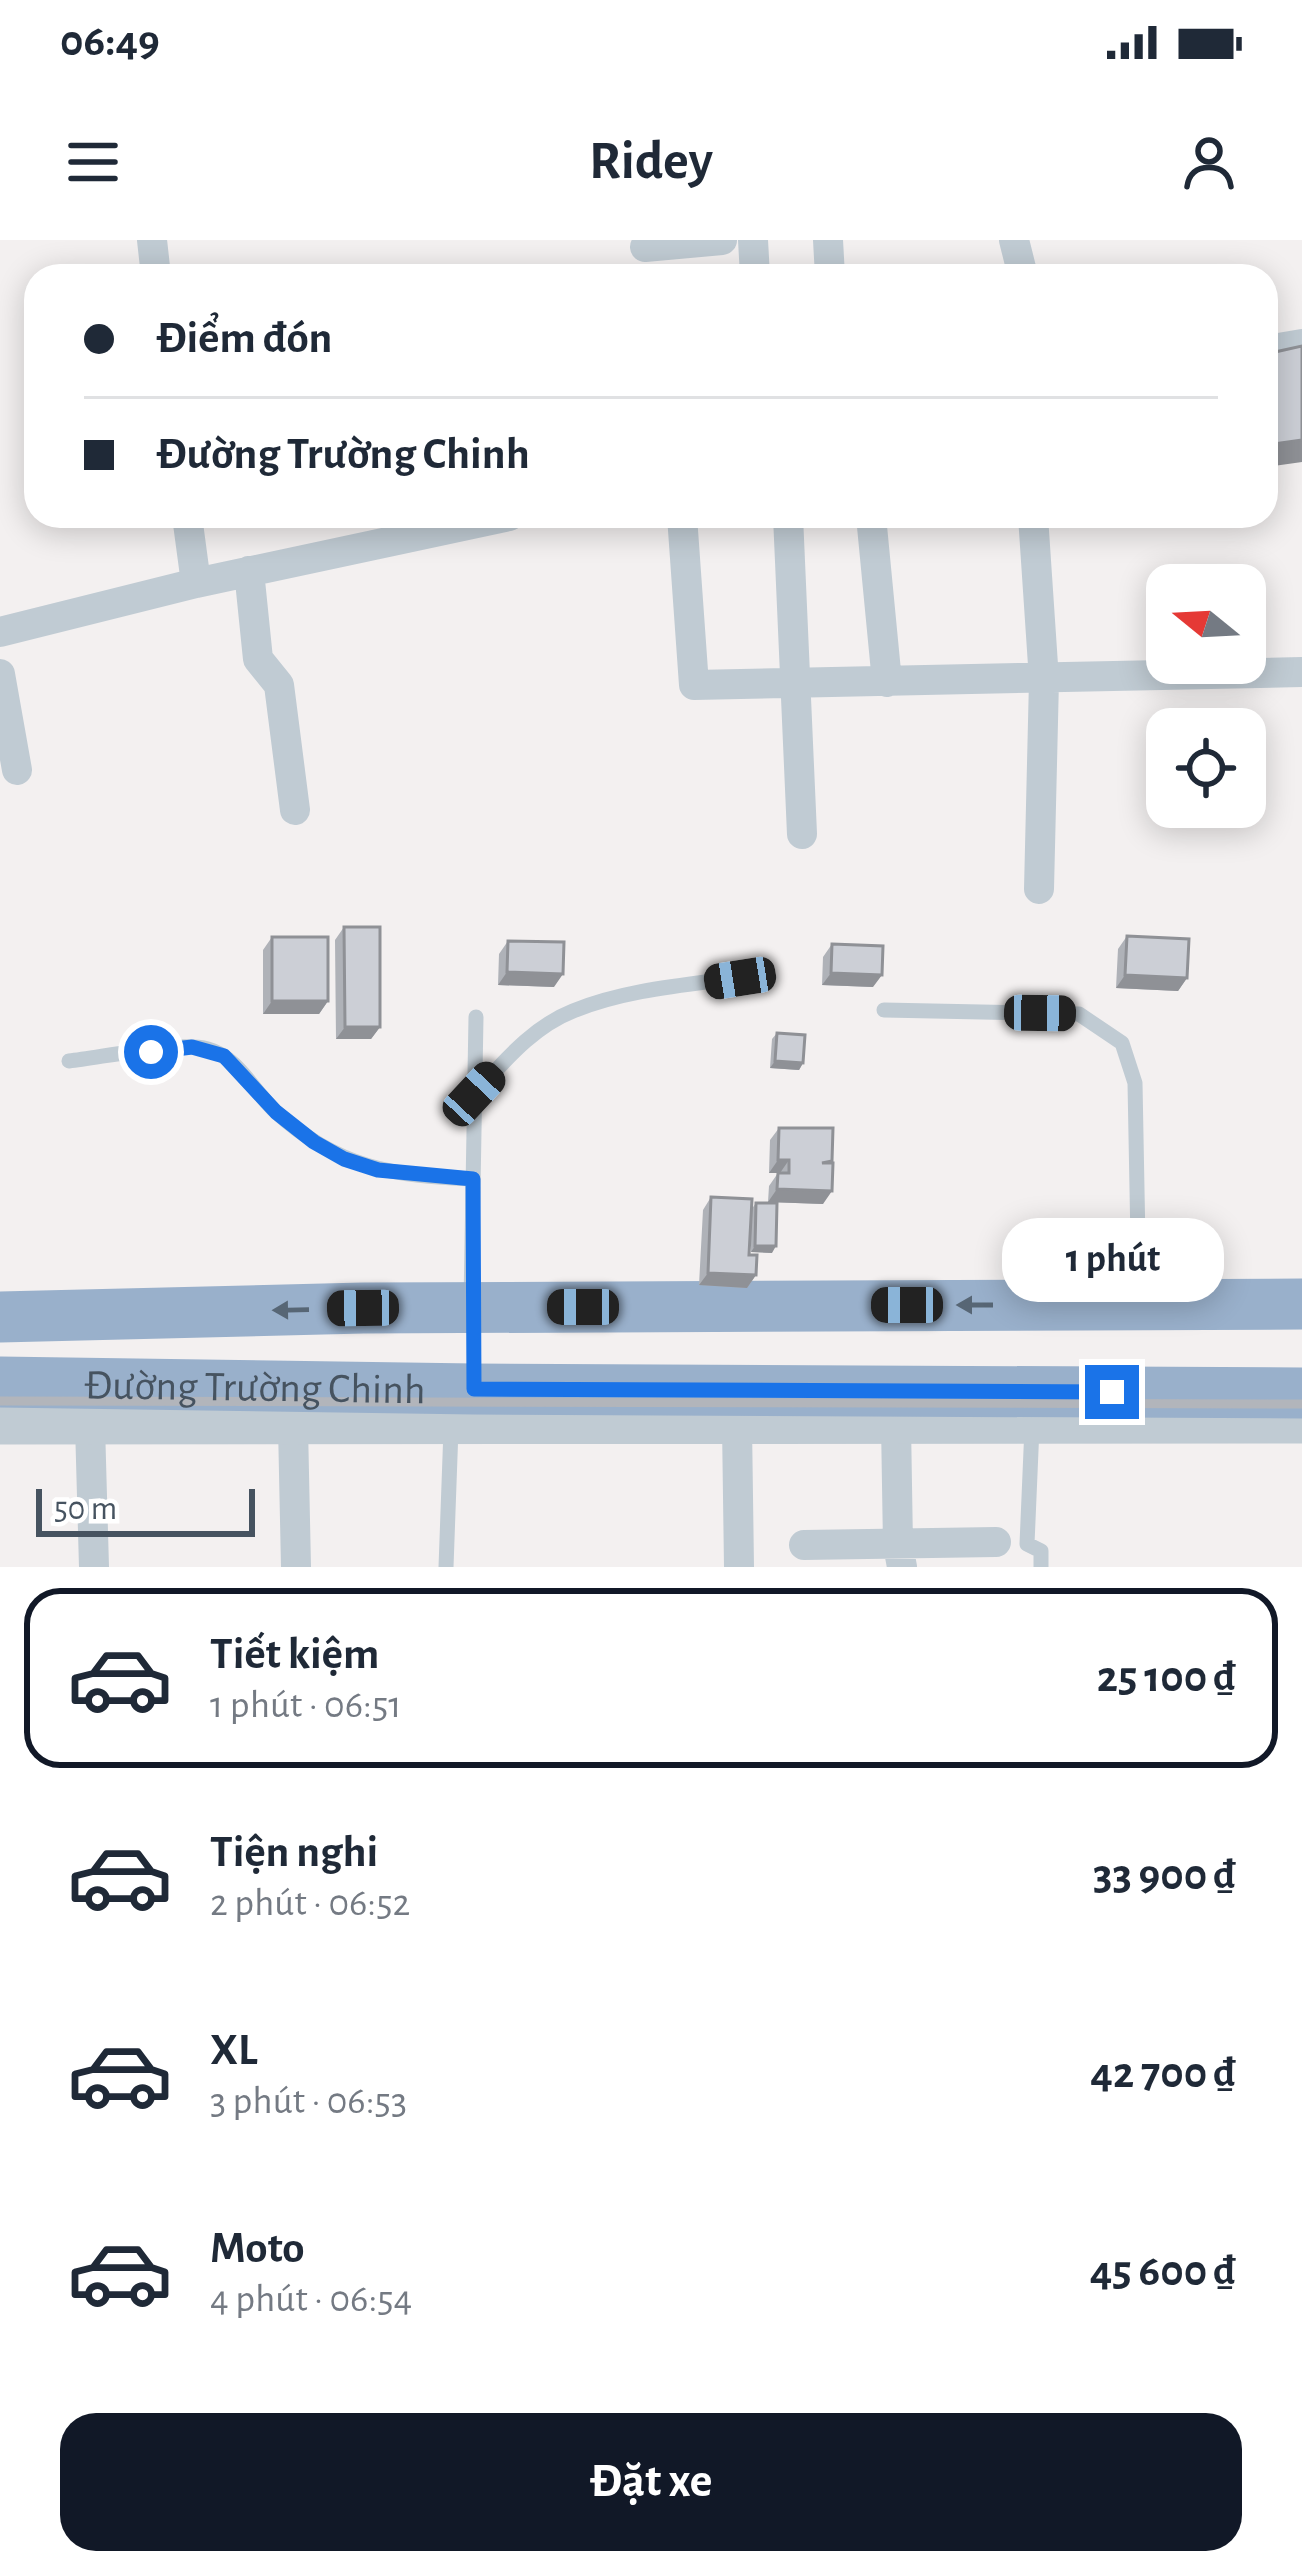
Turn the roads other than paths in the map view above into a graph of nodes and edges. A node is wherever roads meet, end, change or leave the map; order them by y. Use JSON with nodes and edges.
{"nodes":[{"id":1,"x":722,"y":240,"type":"edge"},
{"id":2,"x":645,"y":254,"type":"edge"},
{"id":3,"x":189,"y":528,"type":"edge"},
{"id":4,"x":414,"y":528,"type":"edge"},
{"id":5,"x":683,"y":528,"type":"edge"},
{"id":6,"x":789,"y":528,"type":"edge"},
{"id":7,"x":872,"y":528,"type":"edge"},
{"id":8,"x":1034,"y":528,"type":"edge"},
{"id":9,"x":249,"y":571,"type":"junction"},
{"id":10,"x":196,"y":583,"type":"junction"},
{"id":11,"x":0,"y":632,"type":"edge"},
{"id":12,"x":1302,"y":672,"type":"edge"},
{"id":13,"x":0,"y":674,"type":"edge"},
{"id":14,"x":1044,"y":680,"type":"junction"},
{"id":15,"x":886,"y":682,"type":"junction"},
{"id":16,"x":797,"y":684,"type":"junction"},
{"id":17,"x":17,"y":770,"type":"dead end"},
{"id":18,"x":295,"y":810,"type":"dead end"},
{"id":19,"x":802,"y":834,"type":"dead end"},
{"id":20,"x":1039,"y":889,"type":"dead end"},
{"id":21,"x":764,"y":974,"type":"dead end"},
{"id":22,"x":884,"y":1010,"type":"dead end"},
{"id":23,"x":476,"y":1017,"type":"dead end"},
{"id":24,"x":69,"y":1061,"type":"dead end"},
{"id":25,"x":474,"y":1094,"type":"junction"},
{"id":26,"x":473,"y":1179,"type":"junction"},
{"id":27,"x":1139,"y":1304,"type":"junction"},
{"id":28,"x":1302,"y":1304,"type":"edge"},
{"id":29,"x":471,"y":1307,"type":"junction"},
{"id":30,"x":0,"y":1317,"type":"edge"},
{"id":31,"x":0,"y":1382,"type":"edge"},
{"id":32,"x":1302,"y":1393,"type":"edge"},
{"id":33,"x":462,"y":1408,"type":"junction"},
{"id":34,"x":896,"y":1424,"type":"junction"},
{"id":35,"x":1033,"y":1424,"type":"junction"},
{"id":36,"x":1302,"y":1424,"type":"edge"},
{"id":37,"x":0,"y":1425,"type":"edge"},
{"id":38,"x":90,"y":1425,"type":"junction"},
{"id":39,"x":737,"y":1425,"type":"junction"},
{"id":40,"x":293,"y":1426,"type":"junction"},
{"id":41,"x":996,"y":1542,"type":"dead end"},
{"id":42,"x":804,"y":1545,"type":"dead end"},
{"id":43,"x":900,"y":1554,"type":"edge"},
{"id":44,"x":94,"y":1567,"type":"edge"},
{"id":45,"x":296,"y":1567,"type":"edge"},
{"id":46,"x":446,"y":1567,"type":"edge"},
{"id":47,"x":739,"y":1567,"type":"edge"},
{"id":48,"x":1041,"y":1567,"type":"edge"}],
"edges":[{"from":1,"to":2,"type":"street"},
{"from":3,"to":10,"type":"street"},
{"from":4,"to":9,"type":"street"},
{"from":5,"to":16,"type":"street"},
{"from":6,"to":16,"type":"street"},
{"from":7,"to":15,"type":"street"},
{"from":8,"to":14,"type":"street"},
{"from":9,"to":10,"type":"street"},
{"from":9,"to":18,"type":"street"},
{"from":10,"to":11,"type":"street"},
{"from":12,"to":14,"type":"street"},
{"from":13,"to":17,"type":"street"},
{"from":14,"to":15,"type":"street"},
{"from":14,"to":20,"type":"street"},
{"from":15,"to":16,"type":"street"},
{"from":16,"to":19,"type":"street"},
{"from":21,"to":25,"type":"lane"},
{"from":22,"to":27,"type":"lane"},
{"from":23,"to":25,"type":"lane"},
{"from":24,"to":26,"type":"lane"},
{"from":25,"to":26,"type":"lane"},
{"from":26,"to":29,"type":"lane"},
{"from":27,"to":28,"type":"highway","name":"Đường Trường Chinh"},
{"from":27,"to":29,"type":"highway","name":"Đường Trường Chinh","one_way":true},
{"from":29,"to":30,"type":"highway","name":"Đường Trường Chinh","one_way":true},
{"from":29,"to":33,"type":"highway"},
{"from":31,"to":33,"type":"highway","name":"Đường Trường Chinh"},
{"from":32,"to":33,"type":"highway","name":"Đường Trường Chinh"},
{"from":33,"to":39,"type":"street"},
{"from":33,"to":40,"type":"street"},
{"from":33,"to":46,"type":"lane"},
{"from":34,"to":35,"type":"street"},
{"from":34,"to":39,"type":"street"},
{"from":34,"to":43,"type":"street"},
{"from":35,"to":36,"type":"street"},
{"from":35,"to":48,"type":"lane"},
{"from":37,"to":38,"type":"street"},
{"from":38,"to":40,"type":"street"},
{"from":38,"to":44,"type":"street"},
{"from":39,"to":47,"type":"street"},
{"from":40,"to":45,"type":"street"},
{"from":41,"to":43,"type":"street"},
{"from":42,"to":43,"type":"street"}]}
